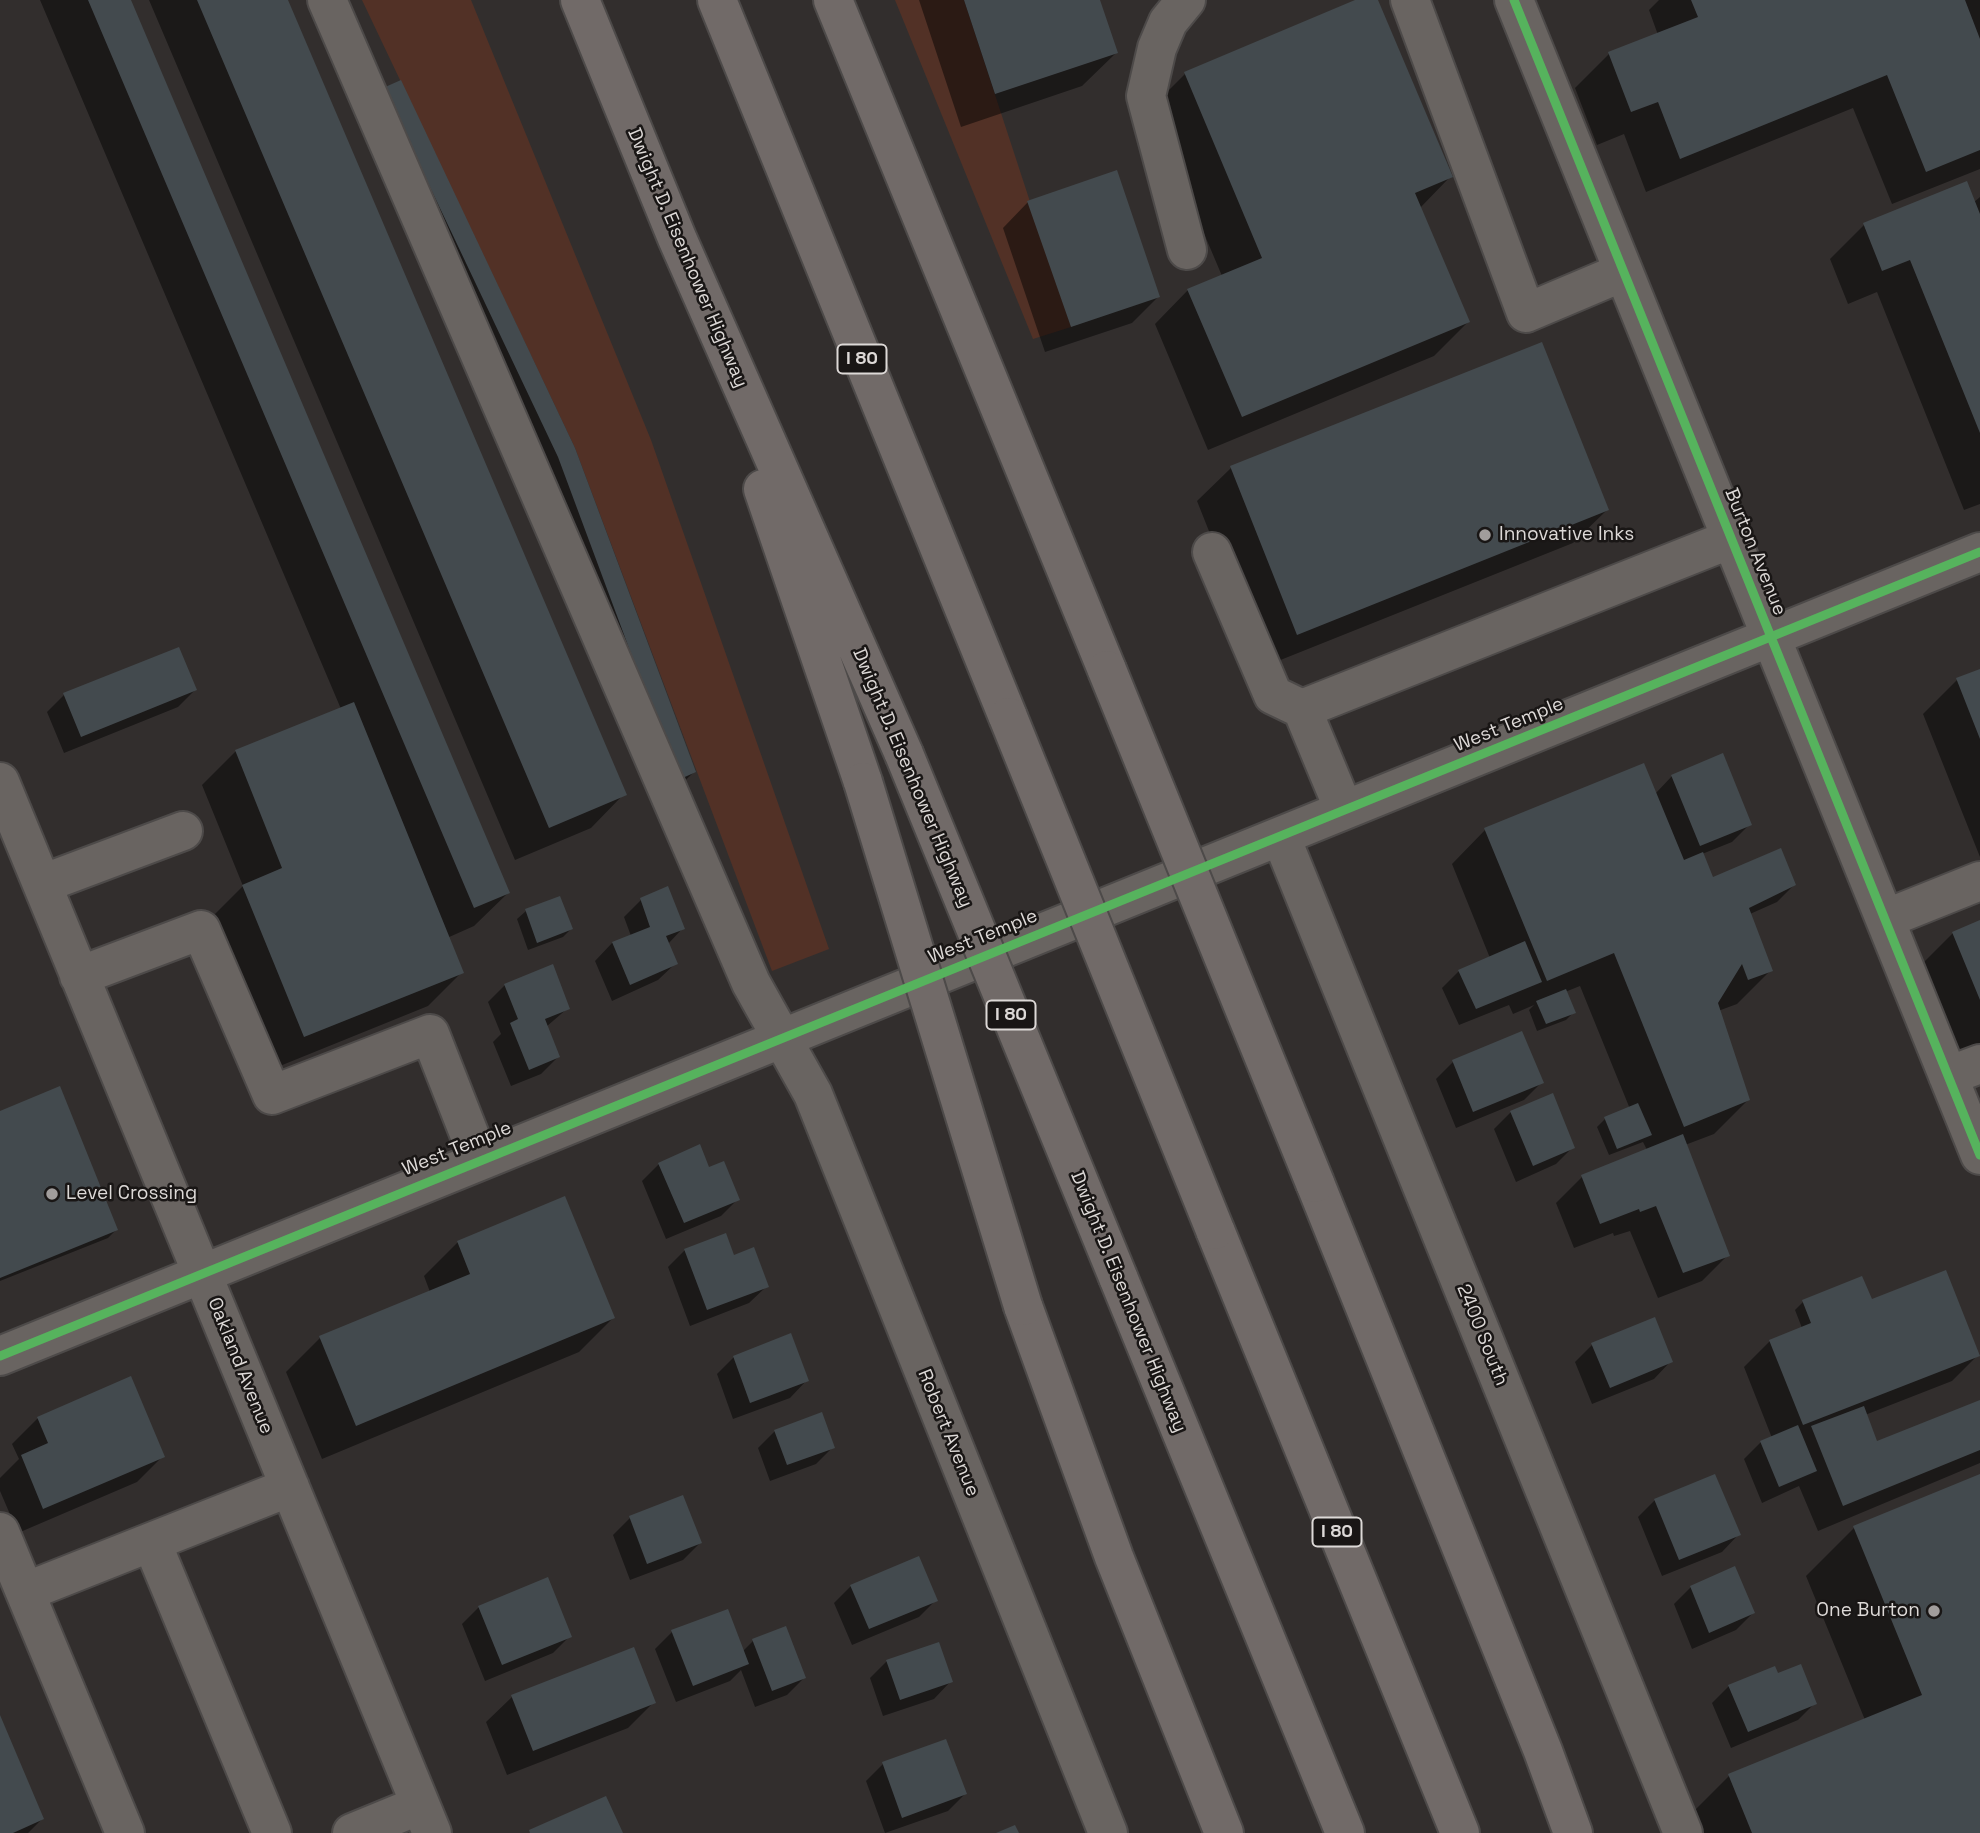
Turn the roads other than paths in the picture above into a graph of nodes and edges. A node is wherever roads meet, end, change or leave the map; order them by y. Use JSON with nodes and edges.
{"nodes":[{"id":1,"x":327,"y":0,"type":"edge"},
{"id":2,"x":580,"y":0,"type":"edge"},
{"id":3,"x":717,"y":0,"type":"edge"},
{"id":4,"x":833,"y":0,"type":"edge"},
{"id":5,"x":1410,"y":0,"type":"edge"},
{"id":6,"x":1514,"y":0,"type":"edge"},
{"id":7,"x":1179,"y":4,"type":"edge"},
{"id":8,"x":677,"y":238,"type":"junction"},
{"id":9,"x":1187,"y":250,"type":"dead end"},
{"id":10,"x":1623,"y":272,"type":"junction"},
{"id":11,"x":1731,"y":539,"type":"junction"},
{"id":12,"x":1212,"y":552,"type":"dead end"},
{"id":13,"x":1980,"y":552,"type":"edge"},
{"id":14,"x":1770,"y":638,"type":"junction"},
{"id":15,"x":1302,"y":709,"type":"junction"},
{"id":16,"x":0,"y":782,"type":"edge"},
{"id":17,"x":1344,"y":810,"type":"junction"},
{"id":18,"x":183,"y":831,"type":"dead end"},
{"id":19,"x":1281,"y":837,"type":"junction"},
{"id":20,"x":1980,"y":881,"type":"edge"},
{"id":21,"x":42,"y":884,"type":"junction"},
{"id":22,"x":1885,"y":919,"type":"junction"},
{"id":23,"x":79,"y":975,"type":"junction"},
{"id":24,"x":782,"y":1037,"type":"junction"},
{"id":25,"x":1964,"y":1070,"type":"edge"},
{"id":26,"x":1980,"y":1155,"type":"edge"},
{"id":27,"x":479,"y":1159,"type":"junction"},
{"id":28,"x":202,"y":1273,"type":"junction"},
{"id":29,"x":0,"y":1356,"type":"edge"},
{"id":30,"x":289,"y":1487,"type":"junction"},
{"id":31,"x":0,"y":1532,"type":"edge"},
{"id":32,"x":152,"y":1543,"type":"junction"},
{"id":33,"x":25,"y":1592,"type":"junction"},
{"id":34,"x":1543,"y":1751,"type":"junction"},
{"id":35,"x":426,"y":1819,"type":"edge"},
{"id":36,"x":125,"y":1833,"type":"edge"},
{"id":37,"x":272,"y":1833,"type":"edge"},
{"id":38,"x":352,"y":1833,"type":"edge"},
{"id":39,"x":1108,"y":1833,"type":"edge"},
{"id":40,"x":1224,"y":1833,"type":"edge"},
{"id":41,"x":1345,"y":1833,"type":"edge"},
{"id":42,"x":1460,"y":1833,"type":"edge"},
{"id":43,"x":1573,"y":1833,"type":"edge"},
{"id":44,"x":1585,"y":1833,"type":"edge"},
{"id":45,"x":1683,"y":1833,"type":"edge"}],
"edges":[{"from":1,"to":24,"type":"street","name":"Robert Avenue"},
{"from":2,"to":8,"type":"highway","name":"Dwight D. Eisenhower Highway","number":"I 80"},
{"from":3,"to":42,"type":"highway","number":"I 80","bridge":true},
{"from":4,"to":34,"type":"highway","bridge":true},
{"from":5,"to":10,"type":"street"},
{"from":6,"to":10,"type":"street","name":"Burton Avenue"},
{"from":7,"to":9,"type":"street"},
{"from":8,"to":40,"type":"highway","bridge":true},
{"from":8,"to":41,"type":"highway","name":"Dwight D. Eisenhower Highway","number":"I 80","bridge":true},
{"from":10,"to":11,"type":"street","name":"Burton Avenue"},
{"from":11,"to":14,"type":"street","name":"Burton Avenue"},
{"from":11,"to":15,"type":"street"},
{"from":12,"to":15,"type":"street"},
{"from":13,"to":14,"type":"street","name":"West Temple"},
{"from":14,"to":17,"type":"street","name":"West Temple"},
{"from":14,"to":22,"type":"street","name":"Burton Avenue"},
{"from":15,"to":17,"type":"street"},
{"from":16,"to":21,"type":"street","name":"Oakland Avenue"},
{"from":17,"to":19,"type":"street","name":"West Temple"},
{"from":18,"to":21,"type":"street"},
{"from":19,"to":24,"type":"street","name":"West Temple"},
{"from":19,"to":45,"type":"street","name":"2400 South"},
{"from":20,"to":22,"type":"street"},
{"from":21,"to":23,"type":"street","name":"Oakland Avenue"},
{"from":22,"to":25,"type":"street","name":"Burton Avenue"},
{"from":23,"to":27,"type":"street"},
{"from":23,"to":28,"type":"street","name":"Oakland Avenue"},
{"from":24,"to":27,"type":"street","name":"West Temple"},
{"from":24,"to":39,"type":"street","name":"Robert Avenue"},
{"from":25,"to":26,"type":"street","name":"Burton Avenue"},
{"from":27,"to":28,"type":"street","name":"West Temple"},
{"from":28,"to":29,"type":"street","name":"West Temple"},
{"from":28,"to":30,"type":"street","name":"Oakland Avenue"},
{"from":30,"to":32,"type":"street"},
{"from":30,"to":35,"type":"street","name":"Oakland Avenue"},
{"from":31,"to":33,"type":"street"},
{"from":32,"to":33,"type":"street"},
{"from":32,"to":37,"type":"street"},
{"from":33,"to":36,"type":"street"},
{"from":34,"to":43,"type":"highway"},
{"from":34,"to":44,"type":"highway"},
{"from":35,"to":38,"type":"street"}]}
